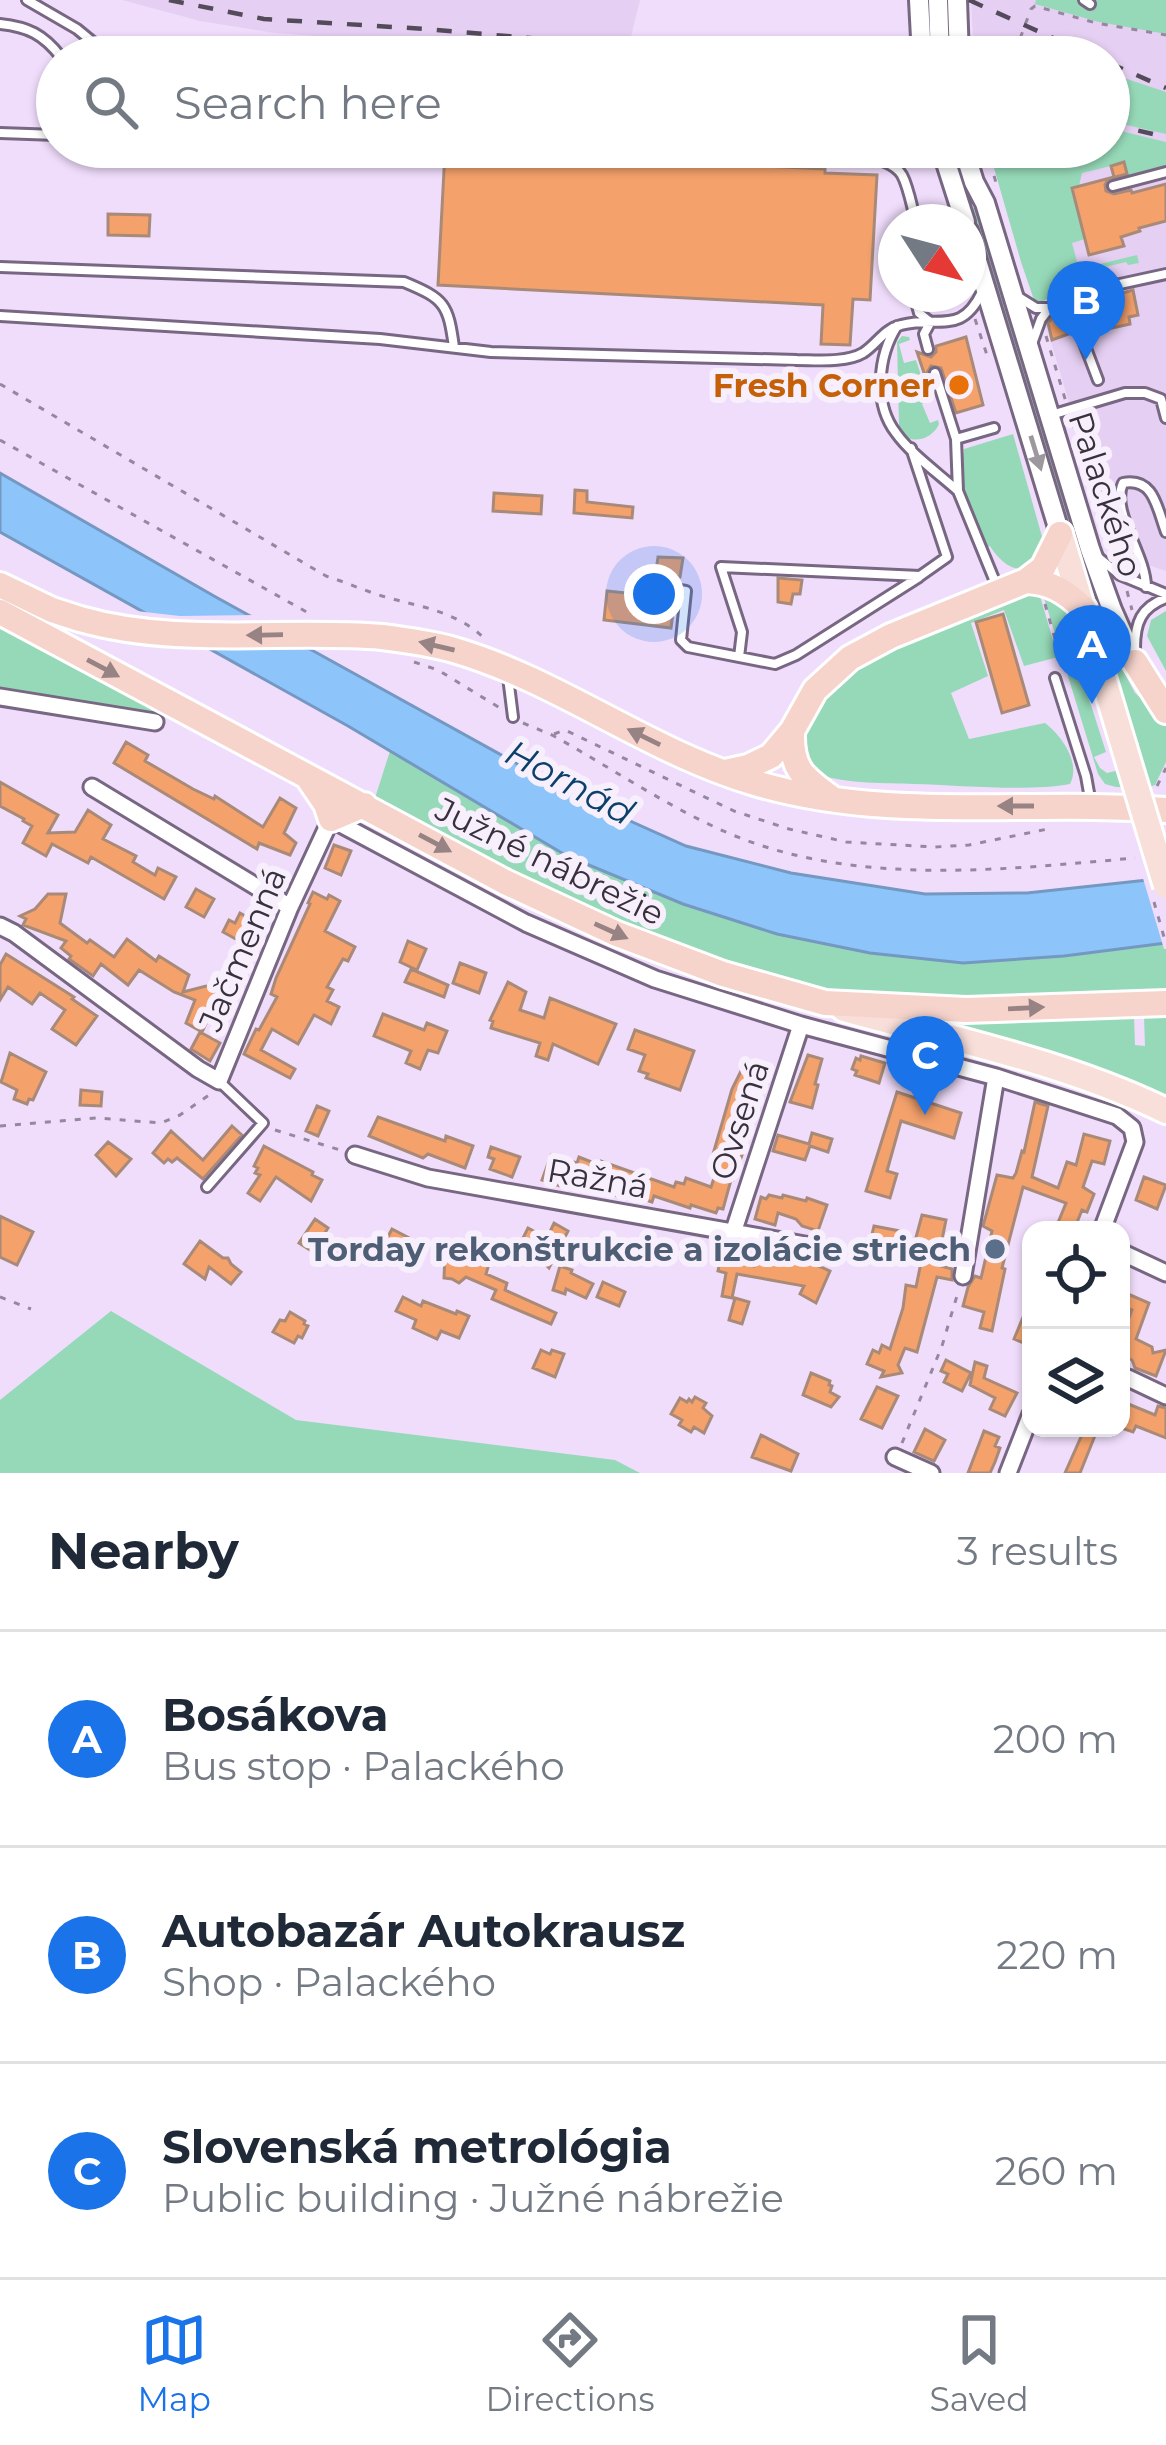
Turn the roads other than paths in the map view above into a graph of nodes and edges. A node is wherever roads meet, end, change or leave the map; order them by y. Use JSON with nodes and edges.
{"nodes":[{"id":1,"x":27,"y":0,"type":"edge"},
{"id":2,"x":919,"y":0,"type":"edge"},
{"id":3,"x":938,"y":0,"type":"edge"},
{"id":4,"x":957,"y":0,"type":"edge"},
{"id":5,"x":0,"y":24,"type":"edge"},
{"id":6,"x":42,"y":36,"type":"edge"},
{"id":7,"x":86,"y":36,"type":"edge"},
{"id":8,"x":921,"y":36,"type":"edge"},
{"id":9,"x":939,"y":36,"type":"edge"},
{"id":10,"x":958,"y":36,"type":"edge"},
{"id":11,"x":0,"y":133,"type":"edge"},
{"id":12,"x":36,"y":134,"type":"edge"},
{"id":13,"x":895,"y":168,"type":"edge"},
{"id":14,"x":947,"y":168,"type":"edge"},
{"id":15,"x":970,"y":168,"type":"edge"},
{"id":16,"x":980,"y":168,"type":"edge"},
{"id":17,"x":1166,"y":172,"type":"edge"},
{"id":18,"x":1112,"y":186,"type":"dead end"},
{"id":19,"x":985,"y":203,"type":"junction"},
{"id":20,"x":911,"y":204,"type":"edge"},
{"id":21,"x":959,"y":204,"type":"edge"},
{"id":22,"x":0,"y":267,"type":"edge"},
{"id":23,"x":1166,"y":274,"type":"edge"},
{"id":24,"x":986,"y":289,"type":"edge"},
{"id":25,"x":1012,"y":292,"type":"junction"},
{"id":26,"x":1068,"y":301,"type":"junction"},
{"id":27,"x":1049,"y":308,"type":"junction"},
{"id":28,"x":918,"y":312,"type":"edge"},
{"id":29,"x":970,"y":312,"type":"edge"},
{"id":30,"x":0,"y":316,"type":"edge"},
{"id":31,"x":930,"y":322,"type":"junction"},
{"id":32,"x":898,"y":325,"type":"junction"},
{"id":33,"x":454,"y":347,"type":"junction"},
{"id":34,"x":928,"y":349,"type":"dead end"},
{"id":35,"x":1030,"y":350,"type":"junction"},
{"id":36,"x":935,"y":373,"type":"dead end"},
{"id":37,"x":1098,"y":380,"type":"dead end"},
{"id":38,"x":1059,"y":413,"type":"junction"},
{"id":39,"x":1166,"y":418,"type":"edge"},
{"id":40,"x":994,"y":428,"type":"dead end"},
{"id":41,"x":956,"y":439,"type":"junction"},
{"id":42,"x":911,"y":448,"type":"junction"},
{"id":43,"x":958,"y":491,"type":"junction"},
{"id":44,"x":1166,"y":532,"type":"edge"},
{"id":45,"x":1060,"y":534,"type":"junction"},
{"id":46,"x":1090,"y":549,"type":"junction"},
{"id":47,"x":920,"y":576,"type":"junction"},
{"id":48,"x":643,"y":584,"type":"dead end"},
{"id":49,"x":0,"y":585,"type":"edge"},
{"id":50,"x":1034,"y":586,"type":"junction"},
{"id":51,"x":1146,"y":586,"type":"junction"},
{"id":52,"x":999,"y":591,"type":"junction"},
{"id":53,"x":1166,"y":596,"type":"edge"},
{"id":54,"x":1084,"y":609,"type":"junction"},
{"id":55,"x":0,"y":612,"type":"edge"},
{"id":56,"x":740,"y":658,"type":"junction"},
{"id":57,"x":1135,"y":662,"type":"junction"},
{"id":58,"x":509,"y":670,"type":"junction"},
{"id":59,"x":1055,"y":678,"type":"dead end"},
{"id":60,"x":0,"y":697,"type":"edge"},
{"id":61,"x":1166,"y":711,"type":"edge"},
{"id":62,"x":513,"y":717,"type":"road end"},
{"id":63,"x":155,"y":722,"type":"dead end"},
{"id":64,"x":792,"y":731,"type":"junction"},
{"id":65,"x":304,"y":772,"type":"junction"},
{"id":66,"x":723,"y":773,"type":"junction"},
{"id":67,"x":92,"y":787,"type":"dead end"},
{"id":68,"x":1159,"y":799,"type":"edge"},
{"id":69,"x":835,"y":800,"type":"junction"},
{"id":70,"x":364,"y":805,"type":"junction"},
{"id":71,"x":1091,"y":806,"type":"junction"},
{"id":72,"x":331,"y":818,"type":"junction"},
{"id":73,"x":1166,"y":886,"type":"edge"},
{"id":74,"x":290,"y":907,"type":"junction"},
{"id":75,"x":0,"y":926,"type":"edge"},
{"id":76,"x":825,"y":1003,"type":"junction"},
{"id":77,"x":1166,"y":1003,"type":"edge"},
{"id":78,"x":802,"y":1025,"type":"junction"},
{"id":79,"x":996,"y":1077,"type":"junction"},
{"id":80,"x":219,"y":1081,"type":"junction"},
{"id":81,"x":1166,"y":1111,"type":"edge"},
{"id":82,"x":355,"y":1155,"type":"road end"},
{"id":83,"x":207,"y":1187,"type":"dead end"},
{"id":84,"x":1105,"y":1221,"type":"edge"},
{"id":85,"x":733,"y":1233,"type":"junction"},
{"id":86,"x":833,"y":1250,"type":"dead end"},
{"id":87,"x":1130,"y":1256,"type":"edge"},
{"id":88,"x":1166,"y":1273,"type":"edge"},
{"id":89,"x":962,"y":1276,"type":"road end"},
{"id":90,"x":1130,"y":1379,"type":"edge"},
{"id":91,"x":1166,"y":1396,"type":"edge"},
{"id":92,"x":1022,"y":1437,"type":"edge"},
{"id":93,"x":895,"y":1456,"type":"road end"},
{"id":94,"x":931,"y":1473,"type":"edge"},
{"id":95,"x":1009,"y":1473,"type":"edge"}],
"edges":[{"from":1,"to":7,"type":"lane"},
{"from":2,"to":8,"type":"street"},
{"from":3,"to":9,"type":"street"},
{"from":4,"to":10,"type":"street"},
{"from":5,"to":6,"type":"lane"},
{"from":11,"to":12,"type":"lane"},
{"from":13,"to":20,"type":"lane"},
{"from":14,"to":21,"type":"street"},
{"from":15,"to":19,"type":"street","name":"Palackého"},
{"from":16,"to":19,"type":"street","name":"Palackého"},
{"from":17,"to":18,"type":"lane"},
{"from":19,"to":25,"type":"street","name":"Palackého"},
{"from":22,"to":33,"type":"lane"},
{"from":23,"to":26,"type":"lane"},
{"from":24,"to":45,"type":"street","name":"Palackého","one_way":true},
{"from":25,"to":27,"type":"lane"},
{"from":25,"to":35,"type":"street","name":"Palackého"},
{"from":26,"to":27,"type":"lane"},
{"from":26,"to":37,"type":"lane"},
{"from":27,"to":35,"type":"lane"},
{"from":28,"to":31,"type":"lane"},
{"from":29,"to":31,"type":"lane"},
{"from":30,"to":33,"type":"lane"},
{"from":31,"to":32,"type":"lane"},
{"from":31,"to":34,"type":"lane"},
{"from":32,"to":33,"type":"lane"},
{"from":32,"to":42,"type":"lane"},
{"from":35,"to":38,"type":"street","name":"Palackého"},
{"from":36,"to":41,"type":"lane"},
{"from":38,"to":39,"type":"lane"},
{"from":38,"to":46,"type":"street","name":"Palackého"},
{"from":40,"to":41,"type":"lane"},
{"from":41,"to":43,"type":"lane"},
{"from":42,"to":43,"type":"lane"},
{"from":42,"to":47,"type":"lane"},
{"from":43,"to":52,"type":"lane"},
{"from":44,"to":51,"type":"lane"},
{"from":45,"to":50,"type":"highway"},
{"from":45,"to":54,"type":"main road"},
{"from":46,"to":51,"type":"lane"},
{"from":46,"to":57,"type":"street","name":"Palackého"},
{"from":47,"to":56,"type":"lane"},
{"from":47,"to":56,"type":"lane"},
{"from":48,"to":56,"type":"lane"},
{"from":58,"to":49,"type":"highway","one_way":true,"bridge":true},
{"from":50,"to":52,"type":"highway"},
{"from":50,"to":54,"type":"highway"},
{"from":51,"to":53,"type":"lane"},
{"from":52,"to":64,"type":"highway"},
{"from":53,"to":57,"type":"lane"},
{"from":54,"to":73,"type":"main road","bridge":true},
{"from":55,"to":65,"type":"highway","name":"Južné nábrežie","one_way":true},
{"from":57,"to":61,"type":"highway"},
{"from":58,"to":62,"type":"lane"},
{"from":66,"to":58,"type":"highway","one_way":true},
{"from":59,"to":71,"type":"lane"},
{"from":60,"to":63,"type":"street"},
{"from":64,"to":66,"type":"highway"},
{"from":64,"to":69,"type":"highway"},
{"from":65,"to":70,"type":"highway","name":"Južné nábrežie"},
{"from":65,"to":72,"type":"highway"},
{"from":66,"to":69,"type":"highway"},
{"from":67,"to":74,"type":"street"},
{"from":68,"to":71,"type":"highway"},
{"from":71,"to":69,"type":"highway","one_way":true},
{"from":70,"to":72,"type":"highway"},
{"from":70,"to":76,"type":"highway","name":"Južné nábrežie","one_way":true},
{"from":72,"to":74,"type":"street","name":"Jačmenná"},
{"from":72,"to":78,"type":"street","name":"Južné nábrežie"},
{"from":74,"to":80,"type":"street","name":"Jačmenná"},
{"from":75,"to":80,"type":"street","name":"Jačmenná"},
{"from":76,"to":77,"type":"highway","one_way":true},
{"from":76,"to":81,"type":"main road","name":"Južné nábrežie"},
{"from":78,"to":79,"type":"street","name":"Južné nábrežie"},
{"from":78,"to":85,"type":"street","name":"Ovsená"},
{"from":79,"to":84,"type":"street","name":"Južné nábrežie"},
{"from":79,"to":89,"type":"street"},
{"from":80,"to":83,"type":"lane"},
{"from":82,"to":85,"type":"street","name":"Ražná"},
{"from":85,"to":86,"type":"street","name":"Ražná"},
{"from":87,"to":88,"type":"street"},
{"from":90,"to":91,"type":"street"},
{"from":92,"to":95,"type":"street"},
{"from":93,"to":94,"type":"street"}]}
